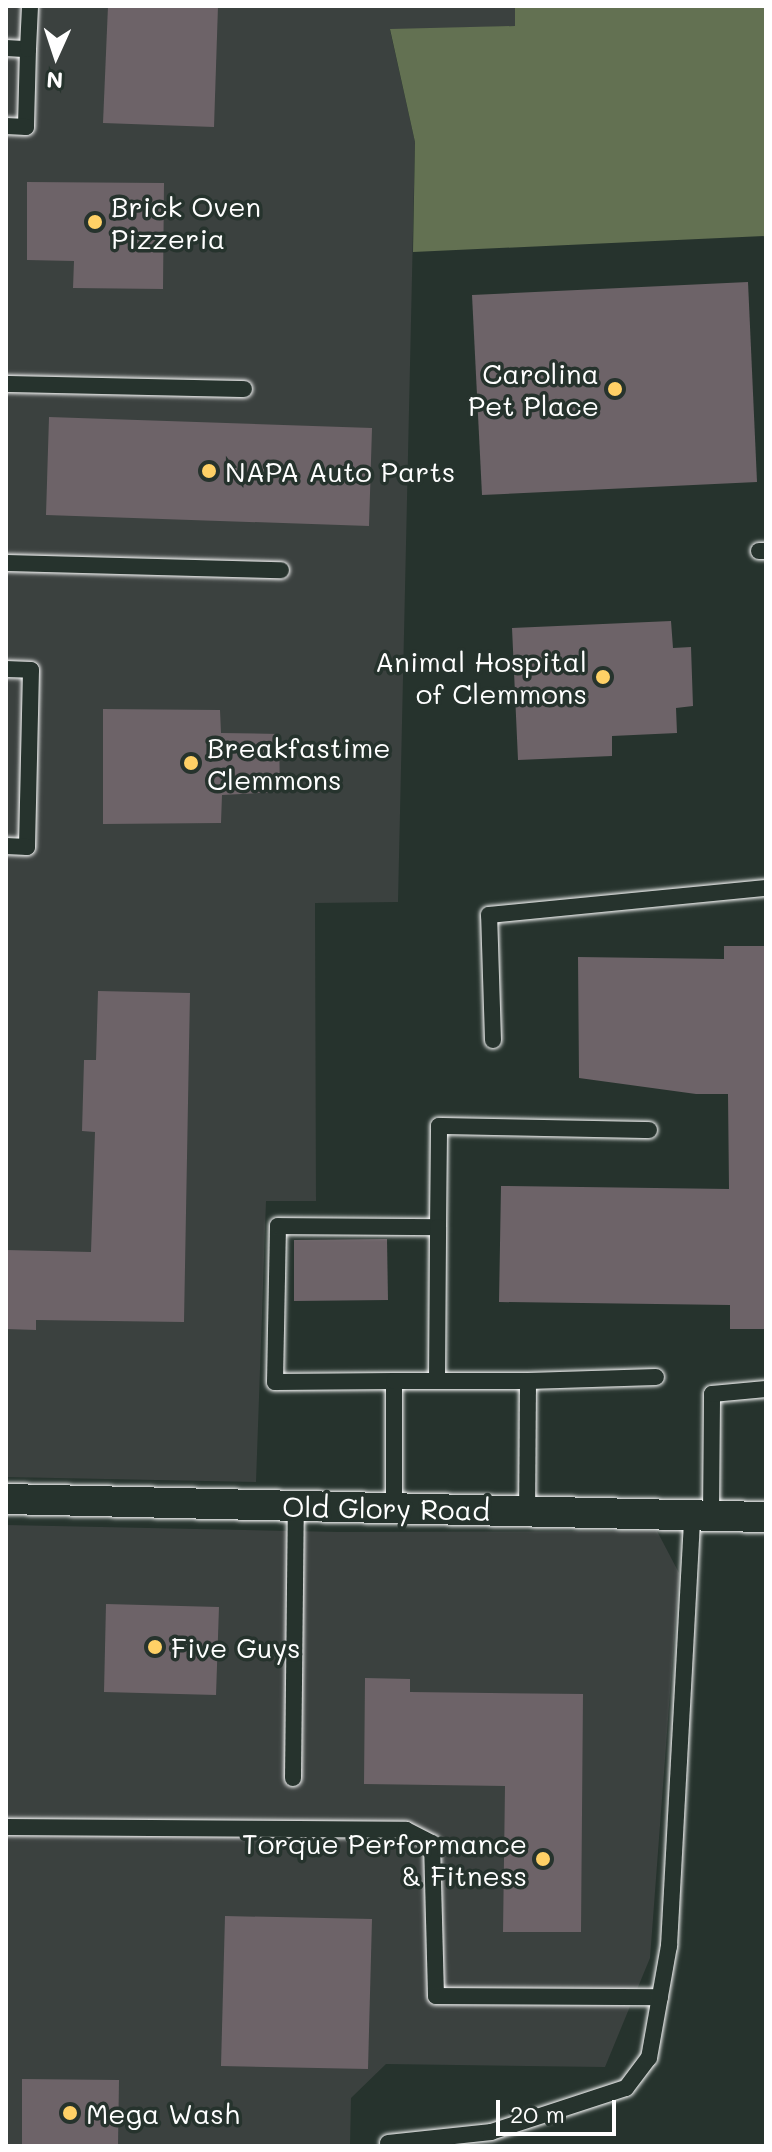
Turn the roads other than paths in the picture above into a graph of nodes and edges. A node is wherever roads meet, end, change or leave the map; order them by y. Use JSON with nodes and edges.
{"nodes":[{"id":1,"x":30,"y":6,"type":"edge"},
{"id":2,"x":6,"y":48,"type":"edge"},
{"id":3,"x":28,"y":49,"type":"junction"},
{"id":4,"x":6,"y":126,"type":"edge"},
{"id":5,"x":6,"y":384,"type":"edge"},
{"id":6,"x":244,"y":389,"type":"dead end"},
{"id":7,"x":6,"y":563,"type":"edge"},
{"id":8,"x":281,"y":570,"type":"dead end"},
{"id":9,"x":6,"y":669,"type":"edge"},
{"id":10,"x":6,"y":846,"type":"edge"},
{"id":11,"x":766,"y":888,"type":"edge"},
{"id":12,"x":493,"y":1040,"type":"dead end"},
{"id":13,"x":649,"y":1130,"type":"dead end"},
{"id":14,"x":438,"y":1227,"type":"junction"},
{"id":15,"x":656,"y":1377,"type":"dead end"},
{"id":16,"x":394,"y":1381,"type":"junction"},
{"id":17,"x":437,"y":1381,"type":"junction"},
{"id":18,"x":528,"y":1381,"type":"junction"},
{"id":19,"x":766,"y":1389,"type":"edge"},
{"id":20,"x":6,"y":1499,"type":"edge"},
{"id":21,"x":296,"y":1506,"type":"junction"},
{"id":22,"x":394,"y":1508,"type":"junction"},
{"id":23,"x":527,"y":1511,"type":"junction"},
{"id":24,"x":701,"y":1515,"type":"junction"},
{"id":25,"x":766,"y":1517,"type":"edge"},
{"id":26,"x":293,"y":1778,"type":"dead end"},
{"id":27,"x":6,"y":1827,"type":"edge"},
{"id":28,"x":660,"y":1997,"type":"junction"},
{"id":29,"x":388,"y":2143,"type":"dead end"}],
"edges":[{"from":1,"to":3,"type":"lane"},
{"from":2,"to":3,"type":"lane"},
{"from":3,"to":4,"type":"lane"},
{"from":5,"to":6,"type":"lane"},
{"from":7,"to":8,"type":"lane"},
{"from":9,"to":10,"type":"lane"},
{"from":11,"to":12,"type":"lane"},
{"from":13,"to":14,"type":"lane"},
{"from":14,"to":16,"type":"lane"},
{"from":14,"to":17,"type":"lane"},
{"from":15,"to":18,"type":"lane"},
{"from":16,"to":17,"type":"lane"},
{"from":16,"to":22,"type":"lane"},
{"from":17,"to":18,"type":"lane"},
{"from":18,"to":23,"type":"lane"},
{"from":19,"to":24,"type":"lane"},
{"from":20,"to":21,"type":"street","name":"Old Glory Road"},
{"from":21,"to":22,"type":"street","name":"Old Glory Road"},
{"from":21,"to":26,"type":"lane"},
{"from":22,"to":23,"type":"street","name":"Old Glory Road"},
{"from":23,"to":24,"type":"street","name":"Old Glory Road"},
{"from":24,"to":25,"type":"street","name":"Old Glory Road"},
{"from":24,"to":28,"type":"lane"},
{"from":27,"to":28,"type":"lane"},
{"from":28,"to":29,"type":"lane"}]}
